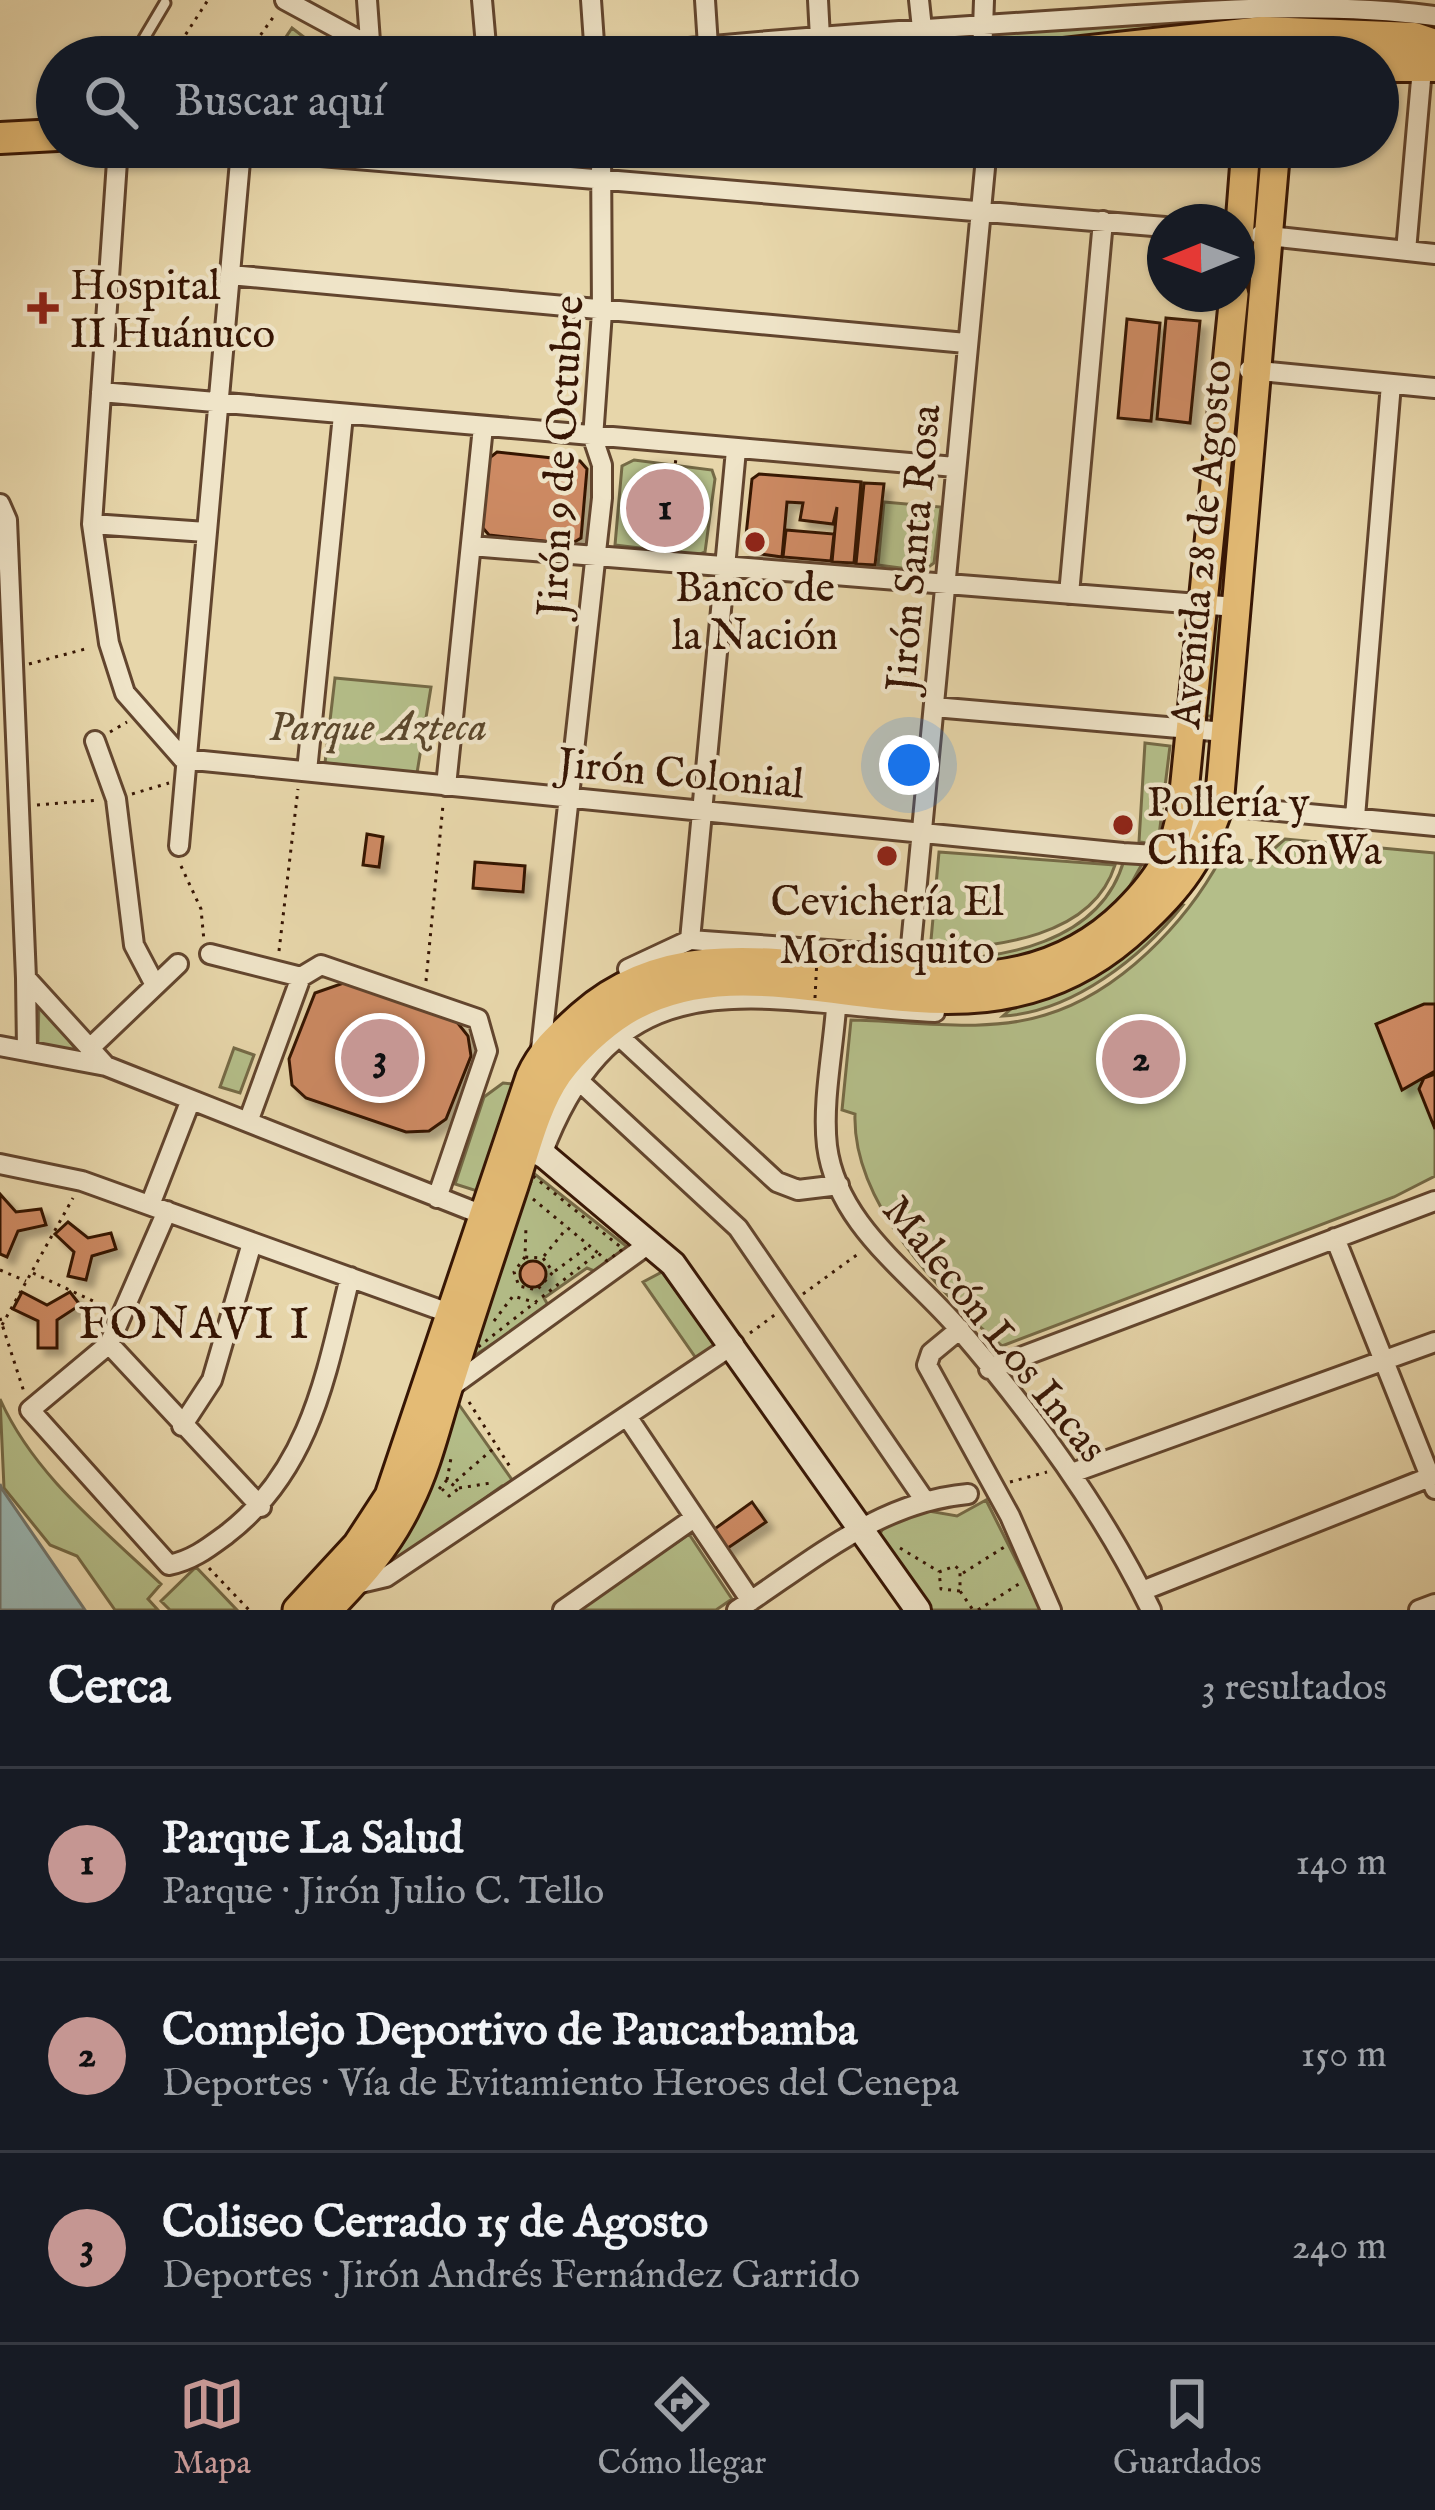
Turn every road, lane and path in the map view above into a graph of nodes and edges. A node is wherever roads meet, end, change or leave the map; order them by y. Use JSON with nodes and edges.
{"nodes":[{"id":1,"x":208,"y":0,"type":"edge"},
{"id":2,"x":285,"y":0,"type":"edge"},
{"id":3,"x":367,"y":0,"type":"edge"},
{"id":4,"x":482,"y":0,"type":"edge"},
{"id":5,"x":591,"y":0,"type":"edge"},
{"id":6,"x":705,"y":0,"type":"edge"},
{"id":7,"x":818,"y":0,"type":"edge"},
{"id":8,"x":920,"y":0,"type":"edge"},
{"id":9,"x":984,"y":0,"type":"edge"},
{"id":10,"x":165,"y":3,"type":"dead end"},
{"id":11,"x":1368,"y":4,"type":"edge"},
{"id":12,"x":1095,"y":9,"type":"edge"},
{"id":13,"x":1435,"y":16,"type":"edge"},
{"id":14,"x":983,"y":25,"type":"junction"},
{"id":15,"x":922,"y":29,"type":"junction"},
{"id":16,"x":1264,"y":34,"type":"edge"},
{"id":17,"x":145,"y":36,"type":"edge"},
{"id":18,"x":184,"y":36,"type":"edge"},
{"id":19,"x":260,"y":36,"type":"edge"},
{"id":20,"x":345,"y":36,"type":"edge"},
{"id":21,"x":370,"y":36,"type":"edge"},
{"id":22,"x":485,"y":36,"type":"edge"},
{"id":23,"x":594,"y":36,"type":"edge"},
{"id":24,"x":707,"y":36,"type":"edge"},
{"id":25,"x":819,"y":36,"type":"joint"},
{"id":26,"x":923,"y":36,"type":"edge"},
{"id":27,"x":983,"y":36,"type":"edge"},
{"id":28,"x":1339,"y":36,"type":"edge"},
{"id":29,"x":1399,"y":38,"type":"edge"},
{"id":30,"x":1435,"y":47,"type":"edge"},
{"id":31,"x":1399,"y":70,"type":"edge"},
{"id":32,"x":1430,"y":76,"type":"edge"},
{"id":33,"x":1399,"y":78,"type":"edge"},
{"id":34,"x":36,"y":136,"type":"edge"},
{"id":35,"x":0,"y":138,"type":"edge"},
{"id":36,"x":117,"y":168,"type":"edge"},
{"id":37,"x":240,"y":168,"type":"edge"},
{"id":38,"x":434,"y":168,"type":"edge"},
{"id":39,"x":603,"y":168,"type":"edge"},
{"id":40,"x":986,"y":168,"type":"edge"},
{"id":41,"x":1244,"y":168,"type":"edge"},
{"id":42,"x":1274,"y":168,"type":"edge"},
{"id":43,"x":605,"y":184,"type":"junction"},
{"id":44,"x":1241,"y":204,"type":"edge"},
{"id":45,"x":983,"y":214,"type":"junction"},
{"id":46,"x":1103,"y":221,"type":"junction"},
{"id":47,"x":1147,"y":225,"type":"edge"},
{"id":48,"x":1255,"y":235,"type":"edge"},
{"id":49,"x":1269,"y":236,"type":"junction"},
{"id":50,"x":1406,"y":250,"type":"junction"},
{"id":51,"x":1435,"y":254,"type":"edge"},
{"id":52,"x":230,"y":275,"type":"junction"},
{"id":53,"x":602,"y":312,"type":"junction"},
{"id":54,"x":1233,"y":312,"type":"edge"},
{"id":55,"x":966,"y":343,"type":"junction"},
{"id":56,"x":1228,"y":368,"type":"junction"},
{"id":57,"x":1257,"y":371,"type":"junction"},
{"id":58,"x":1391,"y":383,"type":"junction"},
{"id":59,"x":1435,"y":388,"type":"edge"},
{"id":60,"x":101,"y":392,"type":"junction"},
{"id":61,"x":219,"y":405,"type":"junction"},
{"id":62,"x":343,"y":415,"type":"junction"},
{"id":63,"x":483,"y":427,"type":"junction"},
{"id":64,"x":593,"y":438,"type":"junction"},
{"id":65,"x":677,"y":445,"type":"junction"},
{"id":66,"x":736,"y":450,"type":"junction"},
{"id":67,"x":955,"y":467,"type":"junction"},
{"id":68,"x":672,"y":492,"type":"junction"},
{"id":69,"x":602,"y":498,"type":"junction"},
{"id":70,"x":659,"y":503,"type":"junction"},
{"id":71,"x":0,"y":504,"type":"edge"},
{"id":72,"x":683,"y":506,"type":"junction"},
{"id":73,"x":731,"y":509,"type":"junction"},
{"id":74,"x":670,"y":517,"type":"junction"},
{"id":75,"x":92,"y":524,"type":"junction"},
{"id":76,"x":206,"y":532,"type":"junction"},
{"id":77,"x":471,"y":546,"type":"junction"},
{"id":78,"x":595,"y":555,"type":"junction"},
{"id":79,"x":667,"y":562,"type":"junction"},
{"id":80,"x":725,"y":567,"type":"junction"},
{"id":81,"x":944,"y":584,"type":"junction"},
{"id":82,"x":1069,"y":595,"type":"junction"},
{"id":83,"x":1203,"y":605,"type":"junction"},
{"id":84,"x":1236,"y":607,"type":"junction"},
{"id":85,"x":109,"y":643,"type":"junction"},
{"id":86,"x":14,"y":668,"type":"junction"},
{"id":87,"x":934,"y":707,"type":"junction"},
{"id":88,"x":139,"y":715,"type":"junction"},
{"id":89,"x":1191,"y":729,"type":"junction"},
{"id":90,"x":1225,"y":732,"type":"junction"},
{"id":91,"x":94,"y":741,"type":"joint"},
{"id":92,"x":183,"y":769,"type":"junction"},
{"id":93,"x":307,"y":771,"type":"junction"},
{"id":94,"x":446,"y":786,"type":"junction"},
{"id":95,"x":572,"y":798,"type":"junction"},
{"id":96,"x":116,"y":799,"type":"junction"},
{"id":97,"x":1183,"y":802,"type":"junction"},
{"id":98,"x":1219,"y":806,"type":"junction"},
{"id":99,"x":21,"y":807,"type":"junction"},
{"id":100,"x":700,"y":810,"type":"junction"},
{"id":101,"x":1355,"y":817,"type":"junction"},
{"id":102,"x":1435,"y":826,"type":"edge"},
{"id":103,"x":921,"y":832,"type":"junction"},
{"id":104,"x":178,"y":846,"type":"joint"},
{"id":105,"x":1172,"y":856,"type":"junction"},
{"id":106,"x":690,"y":940,"type":"junction"},
{"id":107,"x":278,"y":950,"type":"dead end"},
{"id":108,"x":210,"y":955,"type":"dead end"},
{"id":109,"x":817,"y":958,"type":"dead end"},
{"id":110,"x":178,"y":964,"type":"joint"},
{"id":111,"x":628,"y":969,"type":"dead end"},
{"id":112,"x":301,"y":977,"type":"junction"},
{"id":113,"x":26,"y":979,"type":"junction"},
{"id":114,"x":154,"y":983,"type":"junction"},
{"id":115,"x":1017,"y":994,"type":"junction"},
{"id":116,"x":814,"y":998,"type":"dead end"},
{"id":117,"x":425,"y":999,"type":"junction"},
{"id":118,"x":836,"y":1008,"type":"junction"},
{"id":119,"x":619,"y":1036,"type":"junction"},
{"id":120,"x":0,"y":1046,"type":"edge"},
{"id":121,"x":90,"y":1048,"type":"junction"},
{"id":122,"x":27,"y":1049,"type":"junction"},
{"id":123,"x":540,"y":1054,"type":"junction"},
{"id":124,"x":106,"y":1066,"type":"junction"},
{"id":125,"x":577,"y":1079,"type":"junction"},
{"id":126,"x":190,"y":1102,"type":"junction"},
{"id":127,"x":248,"y":1122,"type":"junction"},
{"id":128,"x":526,"y":1144,"type":"junction"},
{"id":129,"x":0,"y":1164,"type":"edge"},
{"id":130,"x":82,"y":1180,"type":"junction"},
{"id":131,"x":839,"y":1185,"type":"junction"},
{"id":132,"x":526,"y":1194,"type":"junction"},
{"id":133,"x":437,"y":1198,"type":"junction"},
{"id":134,"x":1435,"y":1201,"type":"edge"},
{"id":135,"x":159,"y":1208,"type":"junction"},
{"id":136,"x":482,"y":1215,"type":"junction"},
{"id":137,"x":567,"y":1228,"type":"junction"},
{"id":138,"x":1335,"y":1238,"type":"junction"},
{"id":139,"x":253,"y":1243,"type":"junction"},
{"id":140,"x":650,"y":1243,"type":"junction"},
{"id":141,"x":590,"y":1246,"type":"junction"},
{"id":142,"x":598,"y":1253,"type":"junction"},
{"id":143,"x":525,"y":1257,"type":"junction"},
{"id":144,"x":543,"y":1258,"type":"junction"},
{"id":145,"x":0,"y":1270,"type":"edge"},
{"id":146,"x":31,"y":1272,"type":"junction"},
{"id":147,"x":553,"y":1272,"type":"junction"},
{"id":148,"x":350,"y":1276,"type":"junction"},
{"id":149,"x":26,"y":1281,"type":"junction"},
{"id":150,"x":539,"y":1303,"type":"junction"},
{"id":151,"x":124,"y":1316,"type":"junction"},
{"id":152,"x":459,"y":1317,"type":"junction"},
{"id":153,"x":1,"y":1322,"type":"edge"},
{"id":154,"x":960,"y":1329,"type":"junction"},
{"id":155,"x":1435,"y":1342,"type":"edge"},
{"id":156,"x":109,"y":1344,"type":"junction"},
{"id":157,"x":734,"y":1345,"type":"junction"},
{"id":158,"x":468,"y":1354,"type":"junction"},
{"id":159,"x":1384,"y":1360,"type":"junction"},
{"id":160,"x":989,"y":1369,"type":"junction"},
{"id":161,"x":452,"y":1385,"type":"junction"},
{"id":162,"x":30,"y":1410,"type":"junction"},
{"id":163,"x":628,"y":1418,"type":"junction"},
{"id":164,"x":182,"y":1426,"type":"junction"},
{"id":165,"x":496,"y":1445,"type":"junction"},
{"id":166,"x":1072,"y":1473,"type":"junction"},
{"id":167,"x":1432,"y":1483,"type":"edge"},
{"id":168,"x":514,"y":1484,"type":"junction"},
{"id":169,"x":995,"y":1488,"type":"junction"},
{"id":170,"x":968,"y":1494,"type":"dead end"},
{"id":171,"x":923,"y":1498,"type":"junction"},
{"id":172,"x":261,"y":1507,"type":"junction"},
{"id":173,"x":694,"y":1518,"type":"junction"},
{"id":174,"x":862,"y":1528,"type":"junction"},
{"id":175,"x":894,"y":1544,"type":"dead end"},
{"id":176,"x":1008,"y":1545,"type":"dead end"},
{"id":177,"x":197,"y":1556,"type":"junction"},
{"id":178,"x":939,"y":1572,"type":"junction"},
{"id":179,"x":962,"y":1574,"type":"junction"},
{"id":180,"x":1026,"y":1580,"type":"dead end"},
{"id":181,"x":352,"y":1586,"type":"junction"},
{"id":182,"x":941,"y":1589,"type":"junction"},
{"id":183,"x":960,"y":1591,"type":"junction"},
{"id":184,"x":1142,"y":1591,"type":"junction"},
{"id":185,"x":923,"y":1604,"type":"edge"},
{"id":186,"x":1435,"y":1604,"type":"edge"},
{"id":187,"x":744,"y":1605,"type":"edge"},
{"id":188,"x":248,"y":1610,"type":"edge"},
{"id":189,"x":297,"y":1610,"type":"edge"},
{"id":190,"x":328,"y":1610,"type":"edge"},
{"id":191,"x":563,"y":1610,"type":"edge"},
{"id":192,"x":975,"y":1610,"type":"edge"},
{"id":193,"x":1051,"y":1610,"type":"edge"},
{"id":194,"x":1151,"y":1610,"type":"edge"},
{"id":195,"x":1418,"y":1610,"type":"edge"}],
"edges":[{"from":1,"to":18,"type":"path"},
{"from":2,"to":19,"type":"path"},
{"from":2,"to":20,"type":"street"},
{"from":3,"to":21,"type":"street"},
{"from":4,"to":22,"type":"street"},
{"from":5,"to":23,"type":"street"},
{"from":6,"to":24,"type":"street"},
{"from":7,"to":25,"type":"street"},
{"from":8,"to":15,"type":"street"},
{"from":9,"to":14,"type":"street"},
{"from":10,"to":17,"type":"lane"},
{"from":11,"to":13,"type":"street"},
{"from":11,"to":16,"type":"street"},
{"from":12,"to":14,"type":"street"},
{"from":12,"to":16,"type":"street"},
{"from":14,"to":15,"type":"street"},
{"from":14,"to":27,"type":"street"},
{"from":15,"to":25,"type":"street"},
{"from":15,"to":26,"type":"street"},
{"from":16,"to":28,"type":"highway"},
{"from":29,"to":30,"type":"highway"},
{"from":31,"to":32,"type":"highway"},
{"from":32,"to":33,"type":"street"},
{"from":32,"to":50,"type":"street"},
{"from":34,"to":35,"type":"highway"},
{"from":36,"to":60,"type":"street"},
{"from":37,"to":52,"type":"street"},
{"from":38,"to":43,"type":"street"},
{"from":39,"to":43,"type":"street","name":"Jirón 9 de Octubre"},
{"from":40,"to":45,"type":"street","name":"Jirón Santa Rosa"},
{"from":41,"to":44,"type":"main road"},
{"from":42,"to":49,"type":"main road","name":"Avenida 28 de Agosto"},
{"from":43,"to":45,"type":"street"},
{"from":43,"to":53,"type":"street","name":"Jirón 9 de Octubre"},
{"from":45,"to":46,"type":"street"},
{"from":45,"to":55,"type":"street","name":"Jirón Santa Rosa"},
{"from":46,"to":47,"type":"street"},
{"from":46,"to":82,"type":"street"},
{"from":48,"to":49,"type":"street"},
{"from":49,"to":50,"type":"street"},
{"from":49,"to":57,"type":"main road","name":"Avenida 28 de Agosto"},
{"from":50,"to":51,"type":"street"},
{"from":52,"to":53,"type":"street"},
{"from":52,"to":61,"type":"street"},
{"from":53,"to":55,"type":"street"},
{"from":53,"to":64,"type":"street","name":"Jirón 9 de Octubre"},
{"from":54,"to":56,"type":"main road","name":"Avenida 28 de Agosto"},
{"from":55,"to":67,"type":"street","name":"Jirón Santa Rosa"},
{"from":56,"to":57,"type":"street"},
{"from":56,"to":83,"type":"main road","name":"Avenida 28 de Agosto"},
{"from":57,"to":58,"type":"street"},
{"from":57,"to":84,"type":"main road","name":"Avenida 28 de Agosto"},
{"from":58,"to":59,"type":"street"},
{"from":58,"to":101,"type":"street"},
{"from":60,"to":61,"type":"street"},
{"from":60,"to":75,"type":"street"},
{"from":61,"to":62,"type":"street"},
{"from":61,"to":76,"type":"street"},
{"from":62,"to":63,"type":"street"},
{"from":62,"to":93,"type":"street"},
{"from":63,"to":64,"type":"street"},
{"from":63,"to":77,"type":"street"},
{"from":64,"to":65,"type":"street"},
{"from":64,"to":69,"type":"street","name":"Jirón 9 de Octubre"},
{"from":65,"to":66,"type":"street"},
{"from":65,"to":68,"type":"path"},
{"from":66,"to":67,"type":"street"},
{"from":66,"to":73,"type":"street"},
{"from":67,"to":81,"type":"street","name":"Jirón Santa Rosa"},
{"from":68,"to":70,"type":"path"},
{"from":68,"to":72,"type":"path"},
{"from":69,"to":70,"type":"path"},
{"from":69,"to":78,"type":"street","name":"Jirón 9 de Octubre"},
{"from":70,"to":74,"type":"path"},
{"from":71,"to":86,"type":"street"},
{"from":72,"to":73,"type":"path"},
{"from":72,"to":74,"type":"path"},
{"from":73,"to":80,"type":"street"},
{"from":74,"to":79,"type":"path"},
{"from":75,"to":76,"type":"street"},
{"from":75,"to":85,"type":"street"},
{"from":76,"to":92,"type":"street"},
{"from":77,"to":78,"type":"street"},
{"from":77,"to":94,"type":"street"},
{"from":78,"to":79,"type":"street"},
{"from":78,"to":95,"type":"street","name":"Jirón 9 de Octubre"},
{"from":79,"to":80,"type":"street"},
{"from":80,"to":81,"type":"street"},
{"from":80,"to":100,"type":"street"},
{"from":81,"to":82,"type":"street"},
{"from":81,"to":87,"type":"street","name":"Jirón Santa Rosa"},
{"from":82,"to":83,"type":"street"},
{"from":83,"to":84,"type":"street"},
{"from":83,"to":89,"type":"main road","name":"Avenida 28 de Agosto"},
{"from":84,"to":90,"type":"main road","name":"Avenida 28 de Agosto"},
{"from":85,"to":86,"type":"path"},
{"from":85,"to":88,"type":"street"},
{"from":86,"to":99,"type":"street"},
{"from":87,"to":89,"type":"street"},
{"from":87,"to":103,"type":"street","name":"Jirón Santa Rosa"},
{"from":88,"to":91,"type":"path"},
{"from":88,"to":92,"type":"street"},
{"from":89,"to":90,"type":"street"},
{"from":89,"to":97,"type":"main road","name":"Avenida 28 de Agosto"},
{"from":90,"to":98,"type":"main road","name":"Avenida 28 de Agosto"},
{"from":91,"to":96,"type":"street"},
{"from":92,"to":93,"type":"street","name":"Jirón Colonial"},
{"from":92,"to":96,"type":"path"},
{"from":92,"to":104,"type":"street"},
{"from":93,"to":94,"type":"street","name":"Jirón Colonial"},
{"from":93,"to":107,"type":"path"},
{"from":94,"to":95,"type":"street","name":"Jirón Colonial"},
{"from":94,"to":117,"type":"path"},
{"from":95,"to":100,"type":"street","name":"Jirón Colonial"},
{"from":95,"to":123,"type":"street","name":"Jirón 9 de Octubre"},
{"from":96,"to":99,"type":"path"},
{"from":96,"to":114,"type":"street"},
{"from":97,"to":98,"type":"street"},
{"from":97,"to":105,"type":"main road","name":"Avenida 28 de Agosto"},
{"from":98,"to":101,"type":"street"},
{"from":98,"to":105,"type":"street"},
{"from":98,"to":115,"type":"main road","name":"Avenida 28 de Agosto"},
{"from":99,"to":113,"type":"street"},
{"from":100,"to":103,"type":"street","name":"Jirón Colonial"},
{"from":100,"to":106,"type":"street"},
{"from":101,"to":102,"type":"street"},
{"from":103,"to":105,"type":"street","name":"Jirón Colonial"},
{"from":103,"to":106,"type":"street","name":"Jirón Santa Rosa"},
{"from":104,"to":110,"type":"path"},
{"from":105,"to":123,"type":"main road"},
{"from":106,"to":111,"type":"street"},
{"from":108,"to":112,"type":"street"},
{"from":109,"to":116,"type":"path","bridge":true},
{"from":110,"to":114,"type":"street"},
{"from":112,"to":117,"type":"street"},
{"from":112,"to":127,"type":"street"},
{"from":113,"to":121,"type":"street"},
{"from":113,"to":122,"type":"street"},
{"from":114,"to":121,"type":"street"},
{"from":115,"to":118,"type":"street"},
{"from":115,"to":128,"type":"main road","name":"Avenida 28 de Agosto"},
{"from":117,"to":133,"type":"street"},
{"from":118,"to":119,"type":"street"},
{"from":118,"to":131,"type":"street","name":"Malecón Los Incas"},
{"from":119,"to":125,"type":"street"},
{"from":119,"to":131,"type":"street"},
{"from":120,"to":122,"type":"street"},
{"from":121,"to":124,"type":"street"},
{"from":122,"to":124,"type":"street"},
{"from":123,"to":128,"type":"main road"},
{"from":124,"to":126,"type":"street"},
{"from":125,"to":128,"type":"street"},
{"from":125,"to":171,"type":"street"},
{"from":126,"to":127,"type":"street"},
{"from":126,"to":135,"type":"street"},
{"from":127,"to":133,"type":"street"},
{"from":128,"to":136,"type":"main road"},
{"from":128,"to":140,"type":"main road"},
{"from":128,"to":152,"type":"main road"},
{"from":129,"to":130,"type":"street"},
{"from":130,"to":135,"type":"street"},
{"from":130,"to":146,"type":"path"},
{"from":131,"to":154,"type":"street","name":"Malecón Los Incas"},
{"from":132,"to":137,"type":"path"},
{"from":132,"to":142,"type":"path"},
{"from":132,"to":143,"type":"path"},
{"from":132,"to":158,"type":"path"},
{"from":133,"to":136,"type":"street"},
{"from":134,"to":138,"type":"street"},
{"from":135,"to":139,"type":"street"},
{"from":135,"to":151,"type":"street"},
{"from":136,"to":152,"type":"main road"},
{"from":137,"to":141,"type":"path"},
{"from":137,"to":144,"type":"path"},
{"from":138,"to":159,"type":"street"},
{"from":138,"to":160,"type":"street"},
{"from":139,"to":148,"type":"street"},
{"from":139,"to":164,"type":"street"},
{"from":140,"to":157,"type":"main road"},
{"from":140,"to":161,"type":"street"},
{"from":141,"to":142,"type":"path"},
{"from":141,"to":147,"type":"path"},
{"from":142,"to":150,"type":"path"},
{"from":143,"to":144,"type":"path"},
{"from":143,"to":147,"type":"path"},
{"from":144,"to":147,"type":"path"},
{"from":145,"to":149,"type":"path"},
{"from":146,"to":149,"type":"path"},
{"from":146,"to":151,"type":"path"},
{"from":148,"to":152,"type":"street"},
{"from":148,"to":172,"type":"street"},
{"from":149,"to":153,"type":"path"},
{"from":150,"to":158,"type":"path"},
{"from":150,"to":158,"type":"path"},
{"from":151,"to":156,"type":"street"},
{"from":152,"to":161,"type":"main road"},
{"from":152,"to":189,"type":"main road"},
{"from":153,"to":162,"type":"path"},
{"from":154,"to":160,"type":"street","name":"Malecón Los Incas"},
{"from":154,"to":169,"type":"street"},
{"from":155,"to":159,"type":"street"},
{"from":156,"to":162,"type":"street"},
{"from":156,"to":164,"type":"street"},
{"from":157,"to":163,"type":"street"},
{"from":157,"to":174,"type":"main road"},
{"from":159,"to":166,"type":"street"},
{"from":159,"to":167,"type":"street"},
{"from":160,"to":166,"type":"street","name":"Malecón Los Incas"},
{"from":161,"to":165,"type":"path"},
{"from":161,"to":181,"type":"main road"},
{"from":162,"to":177,"type":"street"},
{"from":163,"to":168,"type":"street"},
{"from":163,"to":173,"type":"street"},
{"from":164,"to":172,"type":"street"},
{"from":165,"to":168,"type":"path"},
{"from":165,"to":168,"type":"path"},
{"from":166,"to":169,"type":"path"},
{"from":166,"to":184,"type":"street","name":"Malecón Los Incas"},
{"from":167,"to":184,"type":"street"},
{"from":168,"to":181,"type":"street"},
{"from":169,"to":193,"type":"street"},
{"from":170,"to":171,"type":"street"},
{"from":171,"to":174,"type":"street"},
{"from":172,"to":177,"type":"street"},
{"from":173,"to":187,"type":"street"},
{"from":173,"to":191,"type":"street"},
{"from":174,"to":185,"type":"main road"},
{"from":174,"to":187,"type":"street"},
{"from":175,"to":178,"type":"path"},
{"from":176,"to":179,"type":"path"},
{"from":177,"to":188,"type":"path"},
{"from":178,"to":179,"type":"path"},
{"from":178,"to":182,"type":"path"},
{"from":179,"to":183,"type":"path"},
{"from":180,"to":192,"type":"path"},
{"from":181,"to":190,"type":"main road"},
{"from":182,"to":183,"type":"path"},
{"from":182,"to":185,"type":"path"},
{"from":183,"to":192,"type":"path"},
{"from":184,"to":194,"type":"street","name":"Malecón Los Incas"},
{"from":186,"to":195,"type":"street"}]}
